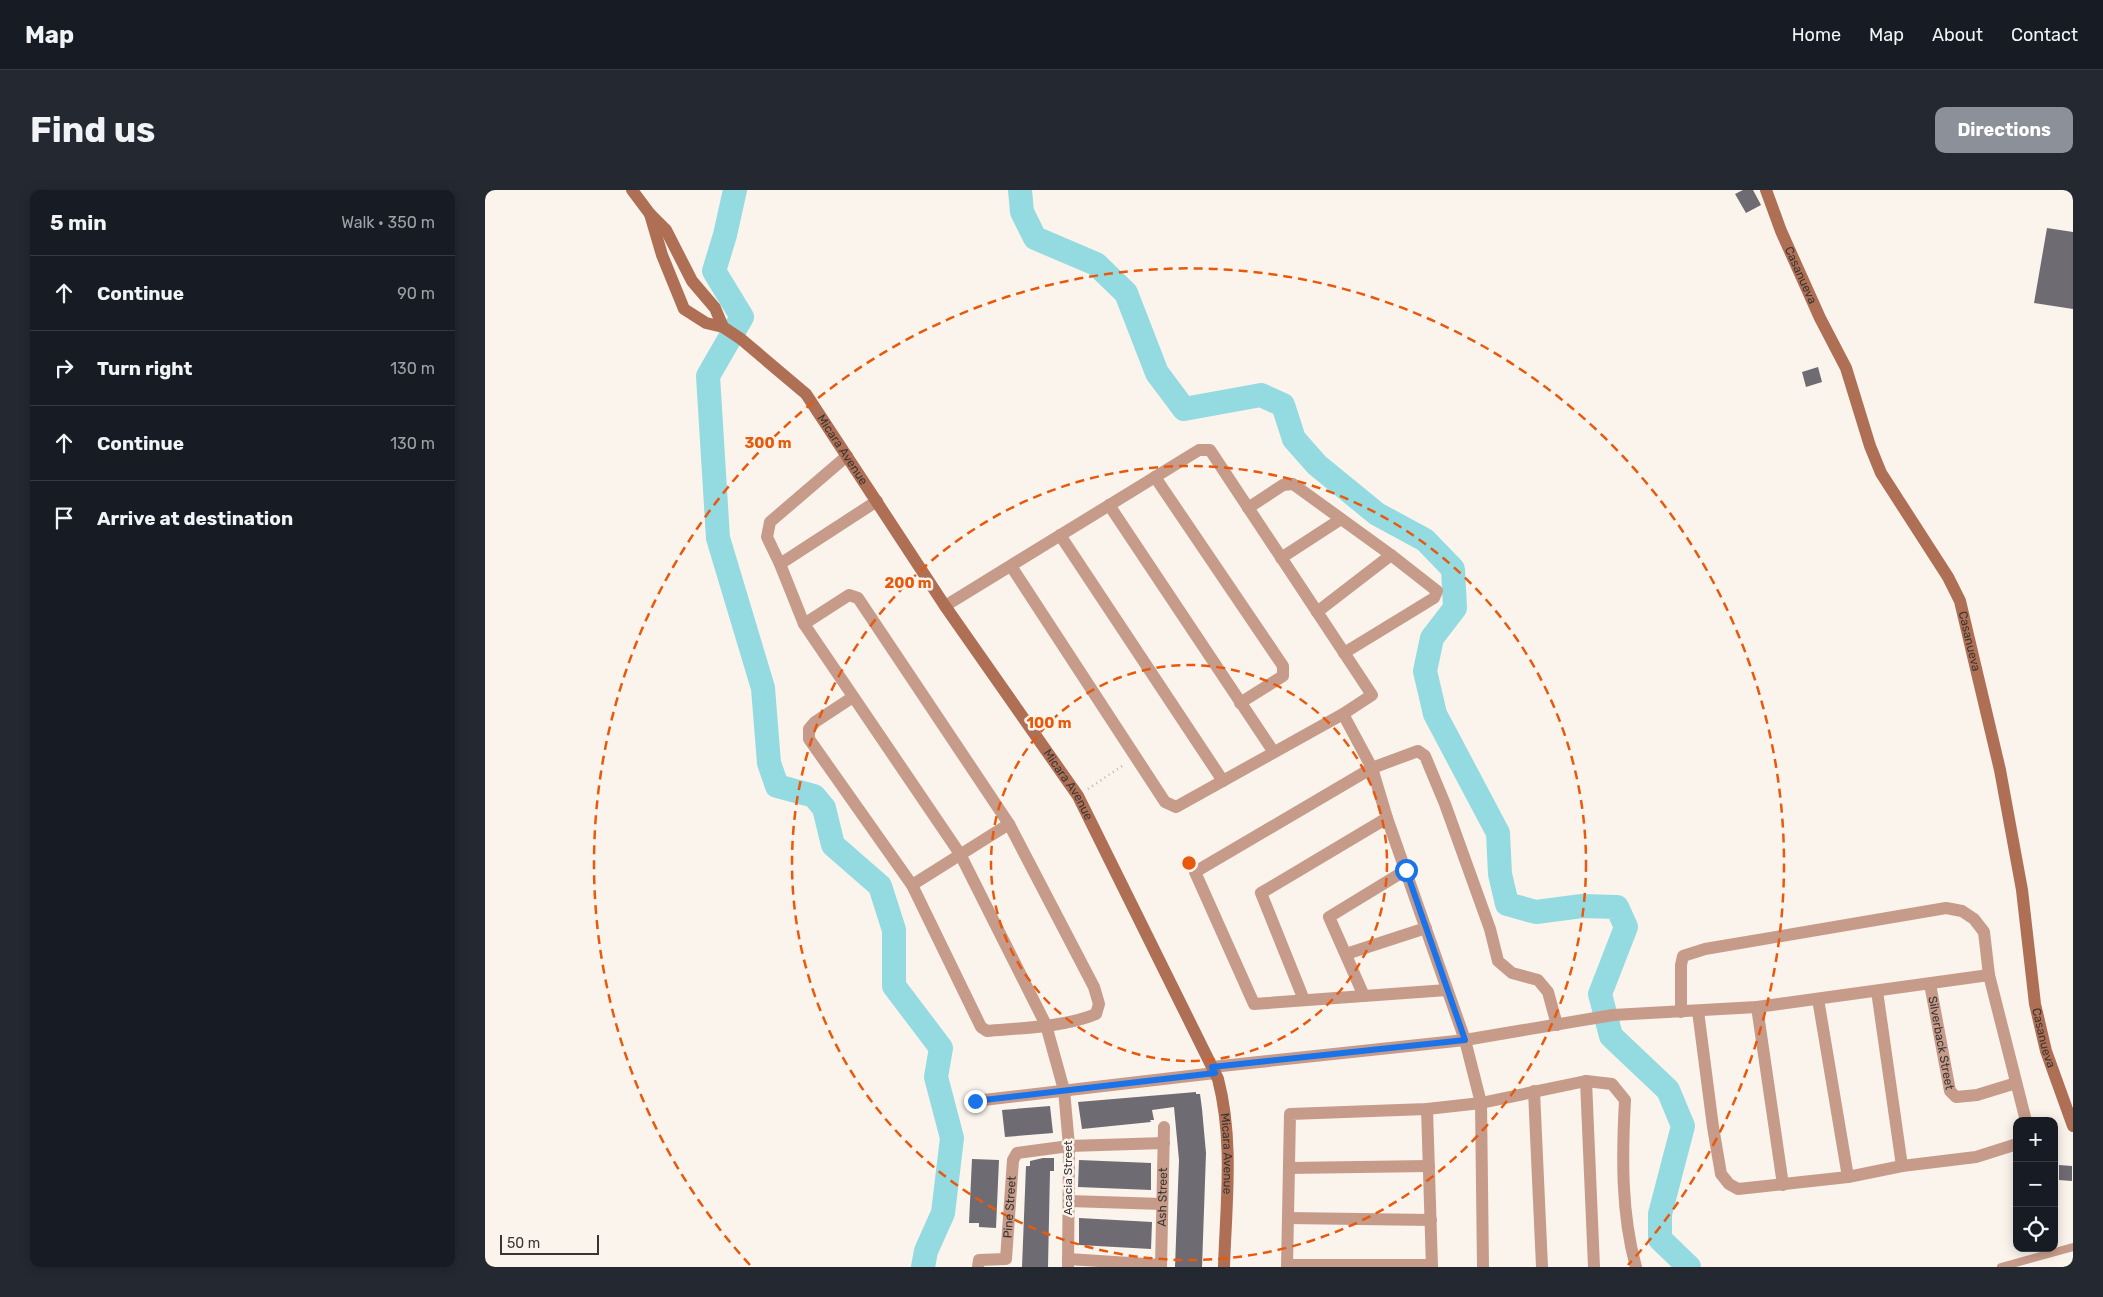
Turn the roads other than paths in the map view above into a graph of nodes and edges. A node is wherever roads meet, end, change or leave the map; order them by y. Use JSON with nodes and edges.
{"nodes":[{"id":1,"x":631,"y":190,"type":"edge"},
{"id":2,"x":1766,"y":190,"type":"edge"},
{"id":3,"x":650,"y":214,"type":"junction"},
{"id":4,"x":723,"y":327,"type":"junction"},
{"id":5,"x":847,"y":456,"type":"junction"},
{"id":6,"x":1155,"y":477,"type":"junction"},
{"id":7,"x":877,"y":501,"type":"junction"},
{"id":8,"x":1109,"y":505,"type":"junction"},
{"id":9,"x":1248,"y":508,"type":"junction"},
{"id":10,"x":1341,"y":519,"type":"junction"},
{"id":11,"x":1060,"y":535,"type":"junction"},
{"id":12,"x":1391,"y":555,"type":"junction"},
{"id":13,"x":1281,"y":558,"type":"junction"},
{"id":14,"x":780,"y":564,"type":"junction"},
{"id":15,"x":1011,"y":566,"type":"junction"},
{"id":16,"x":945,"y":606,"type":"junction"},
{"id":17,"x":1317,"y":612,"type":"junction"},
{"id":18,"x":804,"y":624,"type":"junction"},
{"id":19,"x":1344,"y":653,"type":"junction"},
{"id":20,"x":853,"y":697,"type":"junction"},
{"id":21,"x":1240,"y":702,"type":"junction"},
{"id":22,"x":1343,"y":714,"type":"junction"},
{"id":23,"x":1273,"y":752,"type":"junction"},
{"id":24,"x":1372,"y":768,"type":"junction"},
{"id":25,"x":1223,"y":780,"type":"junction"},
{"id":26,"x":1387,"y":818,"type":"junction"},
{"id":27,"x":1009,"y":824,"type":"junction"},
{"id":28,"x":960,"y":854,"type":"junction"},
{"id":29,"x":1406,"y":870,"type":"junction"},
{"id":30,"x":912,"y":884,"type":"junction"},
{"id":31,"x":1426,"y":928,"type":"junction"},
{"id":32,"x":1346,"y":954,"type":"junction"},
{"id":33,"x":1989,"y":976,"type":"junction"},
{"id":34,"x":1930,"y":984,"type":"junction"},
{"id":35,"x":1447,"y":990,"type":"junction"},
{"id":36,"x":1877,"y":991,"type":"junction"},
{"id":37,"x":1364,"y":996,"type":"junction"},
{"id":38,"x":1817,"y":999,"type":"junction"},
{"id":39,"x":1304,"y":1000,"type":"junction"},
{"id":40,"x":1757,"y":1007,"type":"junction"},
{"id":41,"x":1698,"y":1011,"type":"junction"},
{"id":42,"x":1681,"y":1012,"type":"junction"},
{"id":43,"x":1046,"y":1025,"type":"junction"},
{"id":44,"x":1557,"y":1025,"type":"junction"},
{"id":45,"x":1465,"y":1040,"type":"junction"},
{"id":46,"x":1214,"y":1070,"type":"junction"},
{"id":47,"x":1586,"y":1081,"type":"junction"},
{"id":48,"x":2016,"y":1083,"type":"junction"},
{"id":49,"x":1064,"y":1090,"type":"junction"},
{"id":50,"x":1533,"y":1090,"type":"junction"},
{"id":51,"x":975,"y":1101,"type":"dead end"},
{"id":52,"x":1481,"y":1103,"type":"junction"},
{"id":53,"x":1427,"y":1109,"type":"junction"},
{"id":54,"x":2025,"y":1117,"type":"edge"},
{"id":55,"x":2073,"y":1126,"type":"edge"},
{"id":56,"x":1164,"y":1127,"type":"dead end"},
{"id":57,"x":1164,"y":1143,"type":"junction"},
{"id":58,"x":2013,"y":1145,"type":"edge"},
{"id":59,"x":1069,"y":1146,"type":"junction"},
{"id":60,"x":1429,"y":1166,"type":"junction"},
{"id":61,"x":1902,"y":1166,"type":"junction"},
{"id":62,"x":1289,"y":1168,"type":"junction"},
{"id":63,"x":1848,"y":1177,"type":"junction"},
{"id":64,"x":1783,"y":1185,"type":"junction"},
{"id":65,"x":1069,"y":1201,"type":"junction"},
{"id":66,"x":1162,"y":1204,"type":"junction"},
{"id":67,"x":1288,"y":1218,"type":"junction"},
{"id":68,"x":1431,"y":1220,"type":"junction"},
{"id":69,"x":2073,"y":1247,"type":"edge"},
{"id":70,"x":1068,"y":1263,"type":"edge"},
{"id":71,"x":1161,"y":1266,"type":"edge"},
{"id":72,"x":1287,"y":1266,"type":"edge"},
{"id":73,"x":1432,"y":1266,"type":"edge"},
{"id":74,"x":979,"y":1267,"type":"edge"},
{"id":75,"x":1224,"y":1267,"type":"edge"},
{"id":76,"x":1483,"y":1267,"type":"edge"},
{"id":77,"x":1542,"y":1267,"type":"edge"},
{"id":78,"x":1594,"y":1267,"type":"edge"},
{"id":79,"x":1636,"y":1267,"type":"edge"},
{"id":80,"x":2001,"y":1267,"type":"edge"}],
"edges":[{"from":1,"to":3,"type":"street","name":"Micara Avenue"},
{"from":2,"to":55,"type":"street","name":"Casanueva"},
{"from":3,"to":4,"type":"street","name":"Micara Avenue"},
{"from":3,"to":4,"type":"street","name":"Micara Avenue"},
{"from":4,"to":5,"type":"street","name":"Micara Avenue"},
{"from":5,"to":7,"type":"street","name":"Micara Avenue"},
{"from":5,"to":14,"type":"street","name":"Acacia Street"},
{"from":6,"to":8,"type":"street"},
{"from":6,"to":9,"type":"street"},
{"from":6,"to":21,"type":"street"},
{"from":7,"to":14,"type":"street"},
{"from":7,"to":16,"type":"street","name":"Micara Avenue"},
{"from":8,"to":11,"type":"street"},
{"from":8,"to":21,"type":"street"},
{"from":9,"to":10,"type":"street"},
{"from":9,"to":13,"type":"street"},
{"from":10,"to":12,"type":"street"},
{"from":10,"to":13,"type":"street"},
{"from":11,"to":15,"type":"street"},
{"from":11,"to":25,"type":"street"},
{"from":12,"to":17,"type":"street"},
{"from":12,"to":19,"type":"street"},
{"from":13,"to":17,"type":"street"},
{"from":14,"to":18,"type":"street","name":"Acacia Street"},
{"from":15,"to":16,"type":"street"},
{"from":15,"to":25,"type":"street"},
{"from":16,"to":46,"type":"street","name":"Micara Avenue"},
{"from":17,"to":19,"type":"street"},
{"from":18,"to":20,"type":"street","name":"Acacia Street"},
{"from":18,"to":27,"type":"street"},
{"from":19,"to":22,"type":"street"},
{"from":20,"to":28,"type":"street","name":"Acacia Street"},
{"from":20,"to":30,"type":"street"},
{"from":21,"to":23,"type":"street"},
{"from":22,"to":23,"type":"street"},
{"from":22,"to":24,"type":"street"},
{"from":23,"to":25,"type":"street"},
{"from":24,"to":26,"type":"street"},
{"from":24,"to":39,"type":"street"},
{"from":24,"to":44,"type":"street"},
{"from":26,"to":29,"type":"street"},
{"from":26,"to":39,"type":"street"},
{"from":27,"to":28,"type":"street"},
{"from":27,"to":43,"type":"street"},
{"from":28,"to":30,"type":"street"},
{"from":28,"to":43,"type":"street","name":"Acacia Street"},
{"from":29,"to":31,"type":"street"},
{"from":29,"to":32,"type":"street"},
{"from":30,"to":43,"type":"street"},
{"from":31,"to":32,"type":"street"},
{"from":31,"to":35,"type":"street"},
{"from":32,"to":37,"type":"street"},
{"from":33,"to":34,"type":"street"},
{"from":33,"to":42,"type":"street"},
{"from":33,"to":48,"type":"street"},
{"from":34,"to":36,"type":"street"},
{"from":34,"to":48,"type":"street","name":"Silverback Street"},
{"from":35,"to":37,"type":"street"},
{"from":35,"to":45,"type":"street"},
{"from":36,"to":38,"type":"street"},
{"from":36,"to":61,"type":"street"},
{"from":37,"to":39,"type":"street"},
{"from":38,"to":40,"type":"street"},
{"from":38,"to":63,"type":"street"},
{"from":40,"to":41,"type":"street"},
{"from":40,"to":64,"type":"street"},
{"from":41,"to":42,"type":"street"},
{"from":41,"to":64,"type":"street"},
{"from":42,"to":44,"type":"street"},
{"from":43,"to":49,"type":"street","name":"Acacia Street"},
{"from":44,"to":45,"type":"street"},
{"from":45,"to":46,"type":"street"},
{"from":45,"to":52,"type":"street"},
{"from":46,"to":49,"type":"street"},
{"from":46,"to":75,"type":"street","name":"Micara Avenue"},
{"from":47,"to":50,"type":"street"},
{"from":47,"to":78,"type":"street"},
{"from":47,"to":79,"type":"street"},
{"from":48,"to":54,"type":"street"},
{"from":49,"to":51,"type":"street"},
{"from":49,"to":59,"type":"street","name":"Acacia Street"},
{"from":50,"to":52,"type":"street"},
{"from":50,"to":77,"type":"street"},
{"from":52,"to":53,"type":"street"},
{"from":52,"to":76,"type":"street"},
{"from":53,"to":60,"type":"street"},
{"from":53,"to":62,"type":"street"},
{"from":56,"to":57,"type":"street","name":"Ash Street"},
{"from":57,"to":59,"type":"street"},
{"from":57,"to":66,"type":"street","name":"Ash Street"},
{"from":58,"to":61,"type":"street"},
{"from":59,"to":65,"type":"street","name":"Acacia Street"},
{"from":59,"to":74,"type":"street","name":"Pine Street"},
{"from":60,"to":62,"type":"street"},
{"from":60,"to":68,"type":"street"},
{"from":61,"to":63,"type":"street"},
{"from":62,"to":67,"type":"street"},
{"from":63,"to":64,"type":"street"},
{"from":65,"to":66,"type":"street"},
{"from":65,"to":70,"type":"street","name":"Acacia Street"},
{"from":66,"to":71,"type":"street","name":"Ash Street"},
{"from":67,"to":68,"type":"street"},
{"from":67,"to":72,"type":"street"},
{"from":68,"to":73,"type":"street"},
{"from":69,"to":80,"type":"lane"},
{"from":70,"to":71,"type":"street"},
{"from":72,"to":73,"type":"street"}]}
